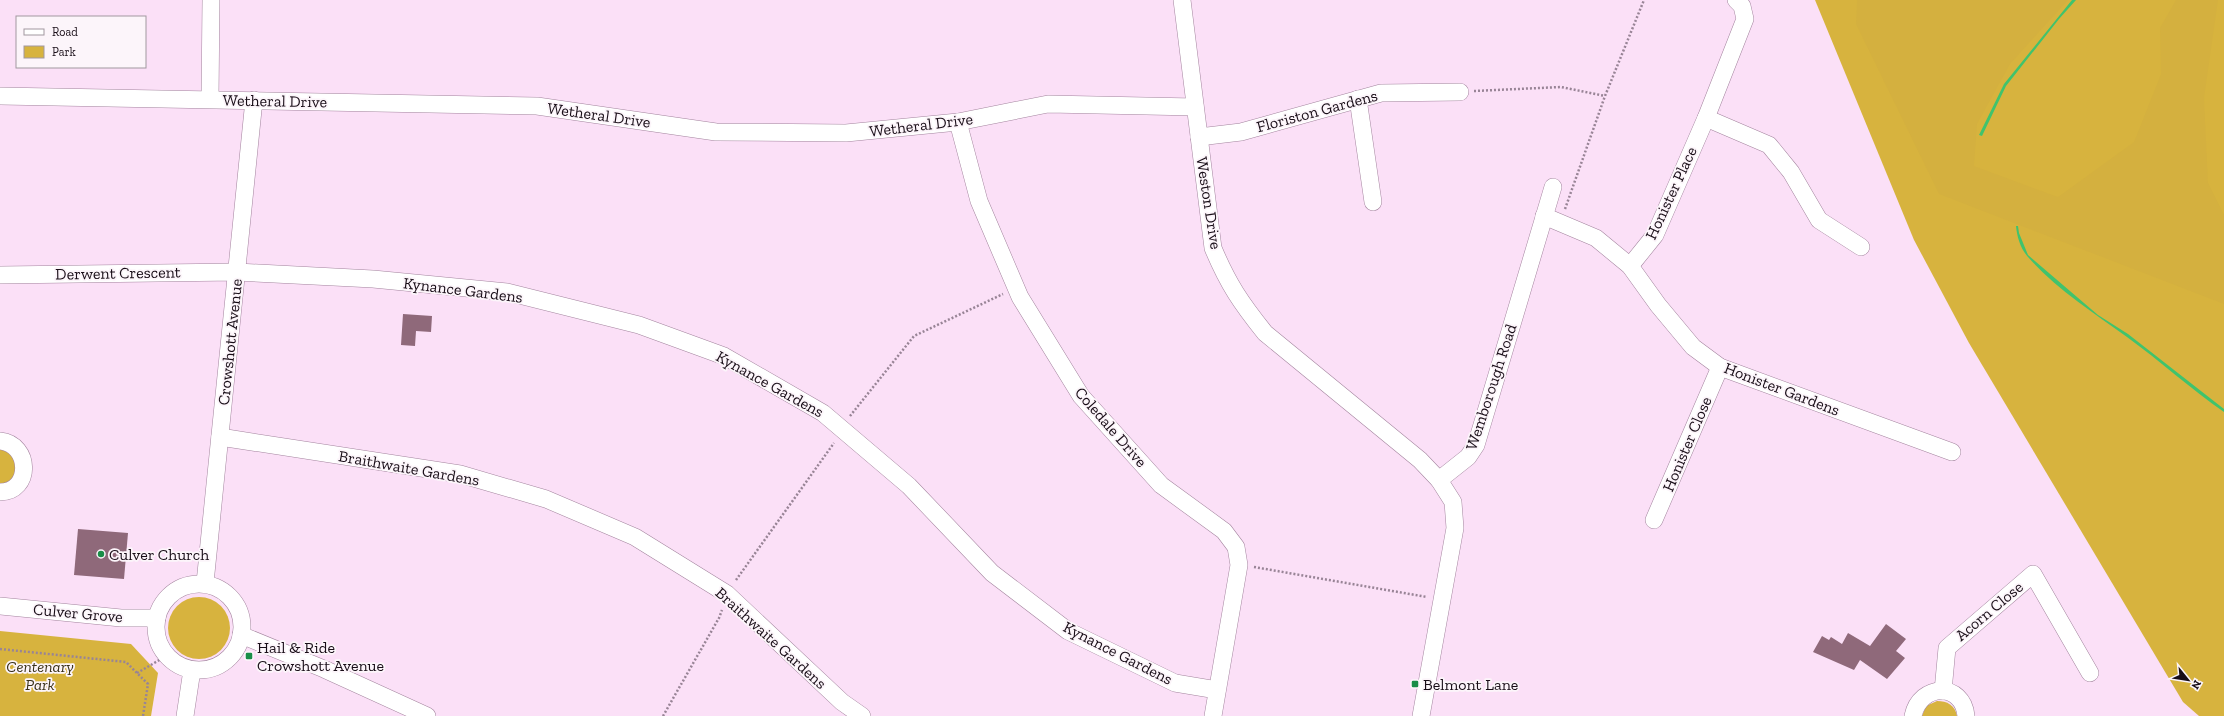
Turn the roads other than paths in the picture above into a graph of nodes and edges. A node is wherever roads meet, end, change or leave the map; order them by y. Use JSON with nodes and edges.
{"nodes":[{"id":1,"x":211,"y":0,"type":"edge"},
{"id":2,"x":1182,"y":0,"type":"edge"},
{"id":3,"x":1736,"y":0,"type":"edge"},
{"id":4,"x":1460,"y":92,"type":"road end"},
{"id":5,"x":0,"y":96,"type":"edge"},
{"id":6,"x":210,"y":99,"type":"junction"},
{"id":7,"x":1358,"y":99,"type":"junction"},
{"id":8,"x":254,"y":100,"type":"junction"},
{"id":9,"x":1195,"y":107,"type":"junction"},
{"id":10,"x":1706,"y":118,"type":"junction"},
{"id":11,"x":958,"y":122,"type":"junction"},
{"id":12,"x":1199,"y":137,"type":"junction"},
{"id":13,"x":1553,"y":188,"type":"dead end"},
{"id":14,"x":1373,"y":202,"type":"dead end"},
{"id":15,"x":1544,"y":216,"type":"junction"},
{"id":16,"x":1862,"y":248,"type":"dead end"},
{"id":17,"x":1630,"y":266,"type":"junction"},
{"id":18,"x":237,"y":272,"type":"junction"},
{"id":19,"x":0,"y":275,"type":"edge"},
{"id":20,"x":1720,"y":367,"type":"junction"},
{"id":21,"x":220,"y":437,"type":"junction"},
{"id":22,"x":0,"y":441,"type":"edge"},
{"id":23,"x":1952,"y":452,"type":"dead end"},
{"id":24,"x":1439,"y":480,"type":"junction"},
{"id":25,"x":0,"y":492,"type":"edge"},
{"id":26,"x":1654,"y":520,"type":"dead end"},
{"id":27,"x":205,"y":583,"type":"junction"},
{"id":28,"x":0,"y":606,"type":"edge"},
{"id":29,"x":157,"y":618,"type":"junction"},
{"id":30,"x":242,"y":635,"type":"junction"},
{"id":31,"x":192,"y":670,"type":"junction"},
{"id":32,"x":2090,"y":673,"type":"dead end"},
{"id":33,"x":1218,"y":690,"type":"junction"},
{"id":34,"x":1943,"y":691,"type":"junction"},
{"id":35,"x":1426,"y":715,"type":"edge"},
{"id":36,"x":185,"y":716,"type":"edge"},
{"id":37,"x":427,"y":716,"type":"edge"},
{"id":38,"x":862,"y":716,"type":"edge"},
{"id":39,"x":1213,"y":716,"type":"edge"},
{"id":40,"x":1913,"y":716,"type":"edge"},
{"id":41,"x":1966,"y":716,"type":"edge"}],
"edges":[{"from":1,"to":6,"type":"street"},
{"from":2,"to":9,"type":"street","name":"Weston Drive"},
{"from":3,"to":10,"type":"street","name":"Honister Place"},
{"from":4,"to":7,"type":"street","name":"Floriston Gardens"},
{"from":5,"to":6,"type":"street","name":"Wetheral Drive"},
{"from":6,"to":8,"type":"street","name":"Wetheral Drive"},
{"from":7,"to":12,"type":"street","name":"Floriston Gardens"},
{"from":7,"to":14,"type":"street"},
{"from":8,"to":11,"type":"street","name":"Wetheral Drive"},
{"from":8,"to":18,"type":"street","name":"Crowshott Avenue"},
{"from":9,"to":11,"type":"street","name":"Wetheral Drive"},
{"from":9,"to":12,"type":"street","name":"Weston Drive"},
{"from":10,"to":16,"type":"street"},
{"from":10,"to":17,"type":"street","name":"Honister Place"},
{"from":11,"to":33,"type":"street","name":"Coledale Drive"},
{"from":12,"to":24,"type":"street","name":"Weston Drive"},
{"from":13,"to":15,"type":"street","name":"Wemborough Road"},
{"from":15,"to":17,"type":"street","name":"Honister Gardens"},
{"from":15,"to":24,"type":"street","name":"Wemborough Road"},
{"from":17,"to":20,"type":"street","name":"Honister Gardens"},
{"from":18,"to":19,"type":"street","name":"Derwent Crescent"},
{"from":18,"to":21,"type":"street","name":"Crowshott Avenue"},
{"from":18,"to":33,"type":"street","name":"Kynance Gardens"},
{"from":20,"to":23,"type":"street","name":"Honister Gardens"},
{"from":20,"to":26,"type":"street","name":"Honister Close"},
{"from":21,"to":27,"type":"street","name":"Crowshott Avenue"},
{"from":21,"to":38,"type":"street","name":"Braithwaite Gardens"},
{"from":22,"to":25,"type":"street"},
{"from":24,"to":35,"type":"street"},
{"from":27,"to":29,"type":"street"},
{"from":27,"to":30,"type":"street"},
{"from":28,"to":29,"type":"street","name":"Culver Grove"},
{"from":29,"to":31,"type":"street"},
{"from":30,"to":31,"type":"street"},
{"from":30,"to":37,"type":"street"},
{"from":31,"to":36,"type":"street"},
{"from":32,"to":34,"type":"street","name":"Acorn Close"},
{"from":33,"to":39,"type":"street","name":"Coledale Drive"},
{"from":34,"to":40,"type":"street"},
{"from":34,"to":41,"type":"street"}]}
